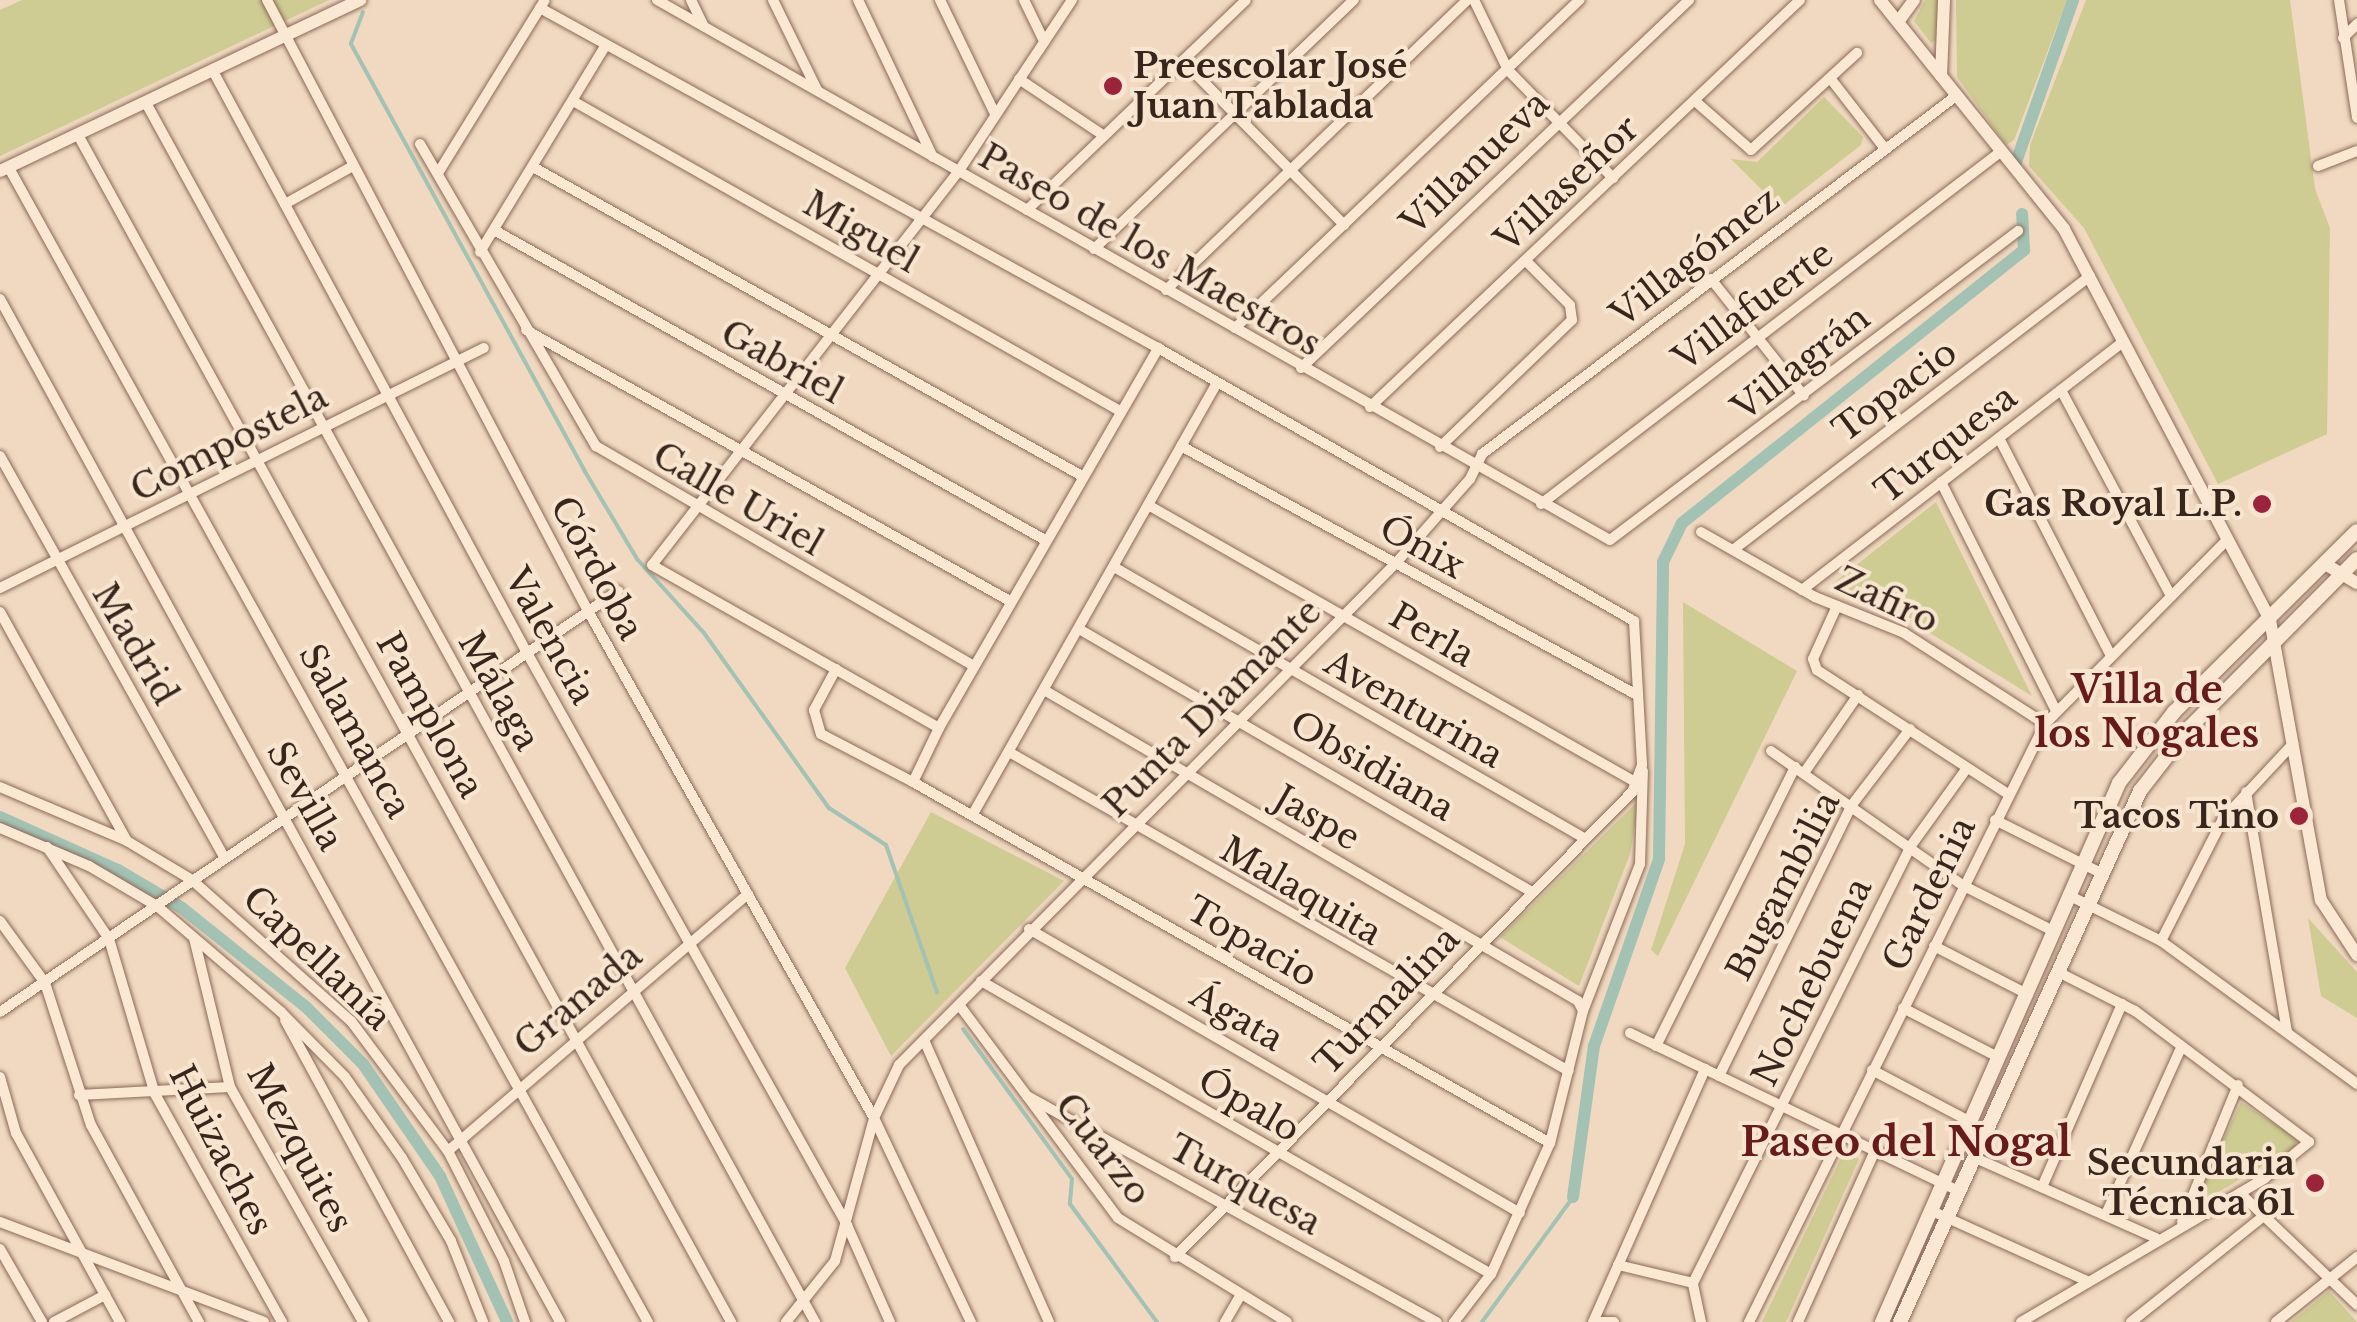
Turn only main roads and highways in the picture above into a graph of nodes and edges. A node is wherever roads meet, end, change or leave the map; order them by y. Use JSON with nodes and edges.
{"nodes":[{"id":1,"x":2357,"y":531,"type":"edge"},
{"id":2,"x":2357,"y":559,"type":"edge"},
{"id":3,"x":1882,"y":1322,"type":"edge"},
{"id":4,"x":1900,"y":1322,"type":"edge"}],
"edges":[{"from":1,"to":3,"type":"main road"},
{"from":2,"to":4,"type":"main road"}]}
